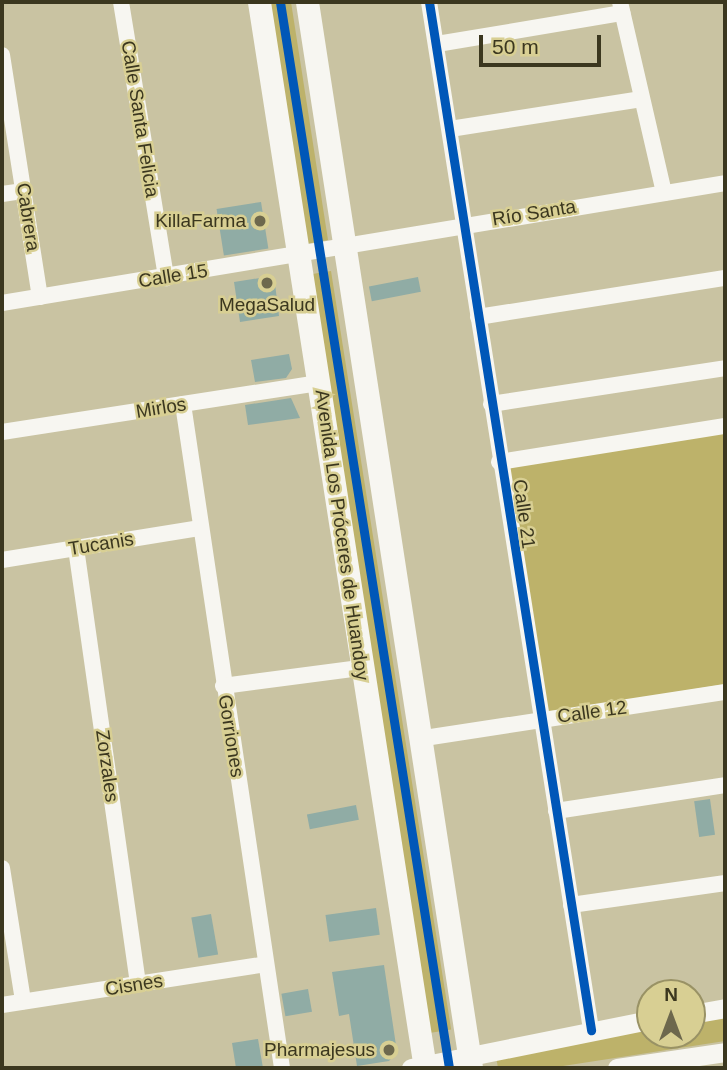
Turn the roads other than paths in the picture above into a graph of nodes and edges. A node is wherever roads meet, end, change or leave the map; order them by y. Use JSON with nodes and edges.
{"nodes":[{"id":1,"x":121,"y":2,"type":"edge"},
{"id":2,"x":259,"y":2,"type":"edge"},
{"id":3,"x":307,"y":2,"type":"edge"},
{"id":4,"x":429,"y":2,"type":"edge"},
{"id":5,"x":621,"y":7,"type":"edge"},
{"id":6,"x":437,"y":44,"type":"junction"},
{"id":7,"x":2,"y":55,"type":"edge"},
{"id":8,"x":642,"y":99,"type":"junction"},
{"id":9,"x":450,"y":129,"type":"junction"},
{"id":10,"x":725,"y":183,"type":"edge"},
{"id":11,"x":24,"y":191,"type":"junction"},
{"id":12,"x":664,"y":193,"type":"junction"},
{"id":13,"x":2,"y":194,"type":"edge"},
{"id":14,"x":465,"y":224,"type":"junction"},
{"id":15,"x":344,"y":243,"type":"junction"},
{"id":16,"x":300,"y":257,"type":"junction"},
{"id":17,"x":166,"y":278,"type":"junction"},
{"id":18,"x":725,"y":278,"type":"edge"},
{"id":19,"x":40,"y":297,"type":"junction"},
{"id":20,"x":2,"y":303,"type":"edge"},
{"id":21,"x":478,"y":317,"type":"junction"},
{"id":22,"x":725,"y":368,"type":"edge"},
{"id":23,"x":320,"y":383,"type":"junction"},
{"id":24,"x":183,"y":404,"type":"junction"},
{"id":25,"x":491,"y":404,"type":"junction"},
{"id":26,"x":725,"y":426,"type":"edge"},
{"id":27,"x":2,"y":432,"type":"edge"},
{"id":28,"x":499,"y":462,"type":"junction"},
{"id":29,"x":200,"y":528,"type":"junction"},
{"id":30,"x":76,"y":548,"type":"junction"},
{"id":31,"x":2,"y":560,"type":"edge"},
{"id":32,"x":360,"y":668,"type":"junction"},
{"id":33,"x":223,"y":686,"type":"junction"},
{"id":34,"x":725,"y":692,"type":"edge"},
{"id":35,"x":540,"y":719,"type":"junction"},
{"id":36,"x":418,"y":739,"type":"junction"},
{"id":37,"x":725,"y":785,"type":"edge"},
{"id":38,"x":556,"y":811,"type":"junction"},
{"id":39,"x":2,"y":868,"type":"edge"},
{"id":40,"x":725,"y":883,"type":"edge"},
{"id":41,"x":571,"y":905,"type":"junction"},
{"id":42,"x":266,"y":964,"type":"junction"},
{"id":43,"x":138,"y":984,"type":"junction"},
{"id":44,"x":23,"y":1001,"type":"junction"},
{"id":45,"x":2,"y":1005,"type":"edge"},
{"id":46,"x":725,"y":1008,"type":"edge"},
{"id":47,"x":706,"y":1011,"type":"edge"},
{"id":48,"x":636,"y":1022,"type":"edge"},
{"id":49,"x":591,"y":1030,"type":"junction"},
{"id":50,"x":725,"y":1052,"type":"edge"},
{"id":51,"x":470,"y":1062,"type":"edge"},
{"id":52,"x":420,"y":1067,"type":"edge"},
{"id":53,"x":282,"y":1068,"type":"edge"},
{"id":54,"x":617,"y":1068,"type":"edge"}],
"edges":[{"from":1,"to":17,"type":"street","name":"Calle Santa Felicia"},
{"from":2,"to":16,"type":"main road","name":"Avenida Los Próceres de Huandoy"},
{"from":3,"to":15,"type":"main road"},
{"from":4,"to":6,"type":"street","name":"Calle 21"},
{"from":5,"to":6,"type":"street"},
{"from":5,"to":8,"type":"street"},
{"from":6,"to":9,"type":"street","name":"Calle 21"},
{"from":7,"to":11,"type":"street","name":"Cabrera"},
{"from":8,"to":9,"type":"street"},
{"from":8,"to":12,"type":"street"},
{"from":9,"to":14,"type":"street","name":"Calle 21"},
{"from":10,"to":12,"type":"street","name":"Río Santa"},
{"from":11,"to":13,"type":"street"},
{"from":11,"to":19,"type":"street","name":"Cabrera"},
{"from":12,"to":14,"type":"street","name":"Río Santa"},
{"from":14,"to":15,"type":"street","name":"Río Santa"},
{"from":14,"to":21,"type":"street","name":"Calle 21"},
{"from":15,"to":16,"type":"street","name":"Calle 15"},
{"from":15,"to":36,"type":"main road"},
{"from":16,"to":17,"type":"street","name":"Calle 15"},
{"from":16,"to":23,"type":"main road","name":"Avenida Los Próceres de Huandoy"},
{"from":17,"to":19,"type":"street","name":"Calle 15"},
{"from":18,"to":21,"type":"street"},
{"from":19,"to":20,"type":"street","name":"Calle 15"},
{"from":21,"to":25,"type":"street","name":"Calle 21"},
{"from":22,"to":25,"type":"street"},
{"from":23,"to":24,"type":"street","name":"Mirlos"},
{"from":23,"to":32,"type":"main road","name":"Avenida Los Próceres de Huandoy"},
{"from":24,"to":27,"type":"street","name":"Mirlos"},
{"from":24,"to":29,"type":"street","name":"Gorriones"},
{"from":25,"to":28,"type":"street","name":"Calle 21"},
{"from":26,"to":28,"type":"street"},
{"from":28,"to":35,"type":"street","name":"Calle 21"},
{"from":29,"to":30,"type":"street","name":"Tucanis"},
{"from":29,"to":33,"type":"street","name":"Gorriones"},
{"from":30,"to":31,"type":"street","name":"Tucanis"},
{"from":30,"to":43,"type":"street","name":"Zorzales"},
{"from":32,"to":33,"type":"street"},
{"from":32,"to":52,"type":"main road","name":"Avenida Los Próceres de Huandoy"},
{"from":33,"to":42,"type":"street","name":"Gorriones"},
{"from":34,"to":35,"type":"street","name":"Calle 12"},
{"from":35,"to":36,"type":"street","name":"Calle 12"},
{"from":35,"to":38,"type":"street","name":"Calle 21"},
{"from":36,"to":51,"type":"main road"},
{"from":37,"to":38,"type":"street"},
{"from":38,"to":41,"type":"street","name":"Calle 21"},
{"from":39,"to":44,"type":"street"},
{"from":40,"to":41,"type":"street"},
{"from":41,"to":49,"type":"street","name":"Calle 21"},
{"from":42,"to":43,"type":"street","name":"Cisnes"},
{"from":42,"to":53,"type":"street","name":"Gorriones"},
{"from":43,"to":44,"type":"street","name":"Cisnes"},
{"from":44,"to":45,"type":"street","name":"Cisnes"},
{"from":46,"to":47,"type":"street"},
{"from":48,"to":49,"type":"street"},
{"from":49,"to":51,"type":"street"},
{"from":50,"to":54,"type":"street"},
{"from":51,"to":52,"type":"street"}]}
